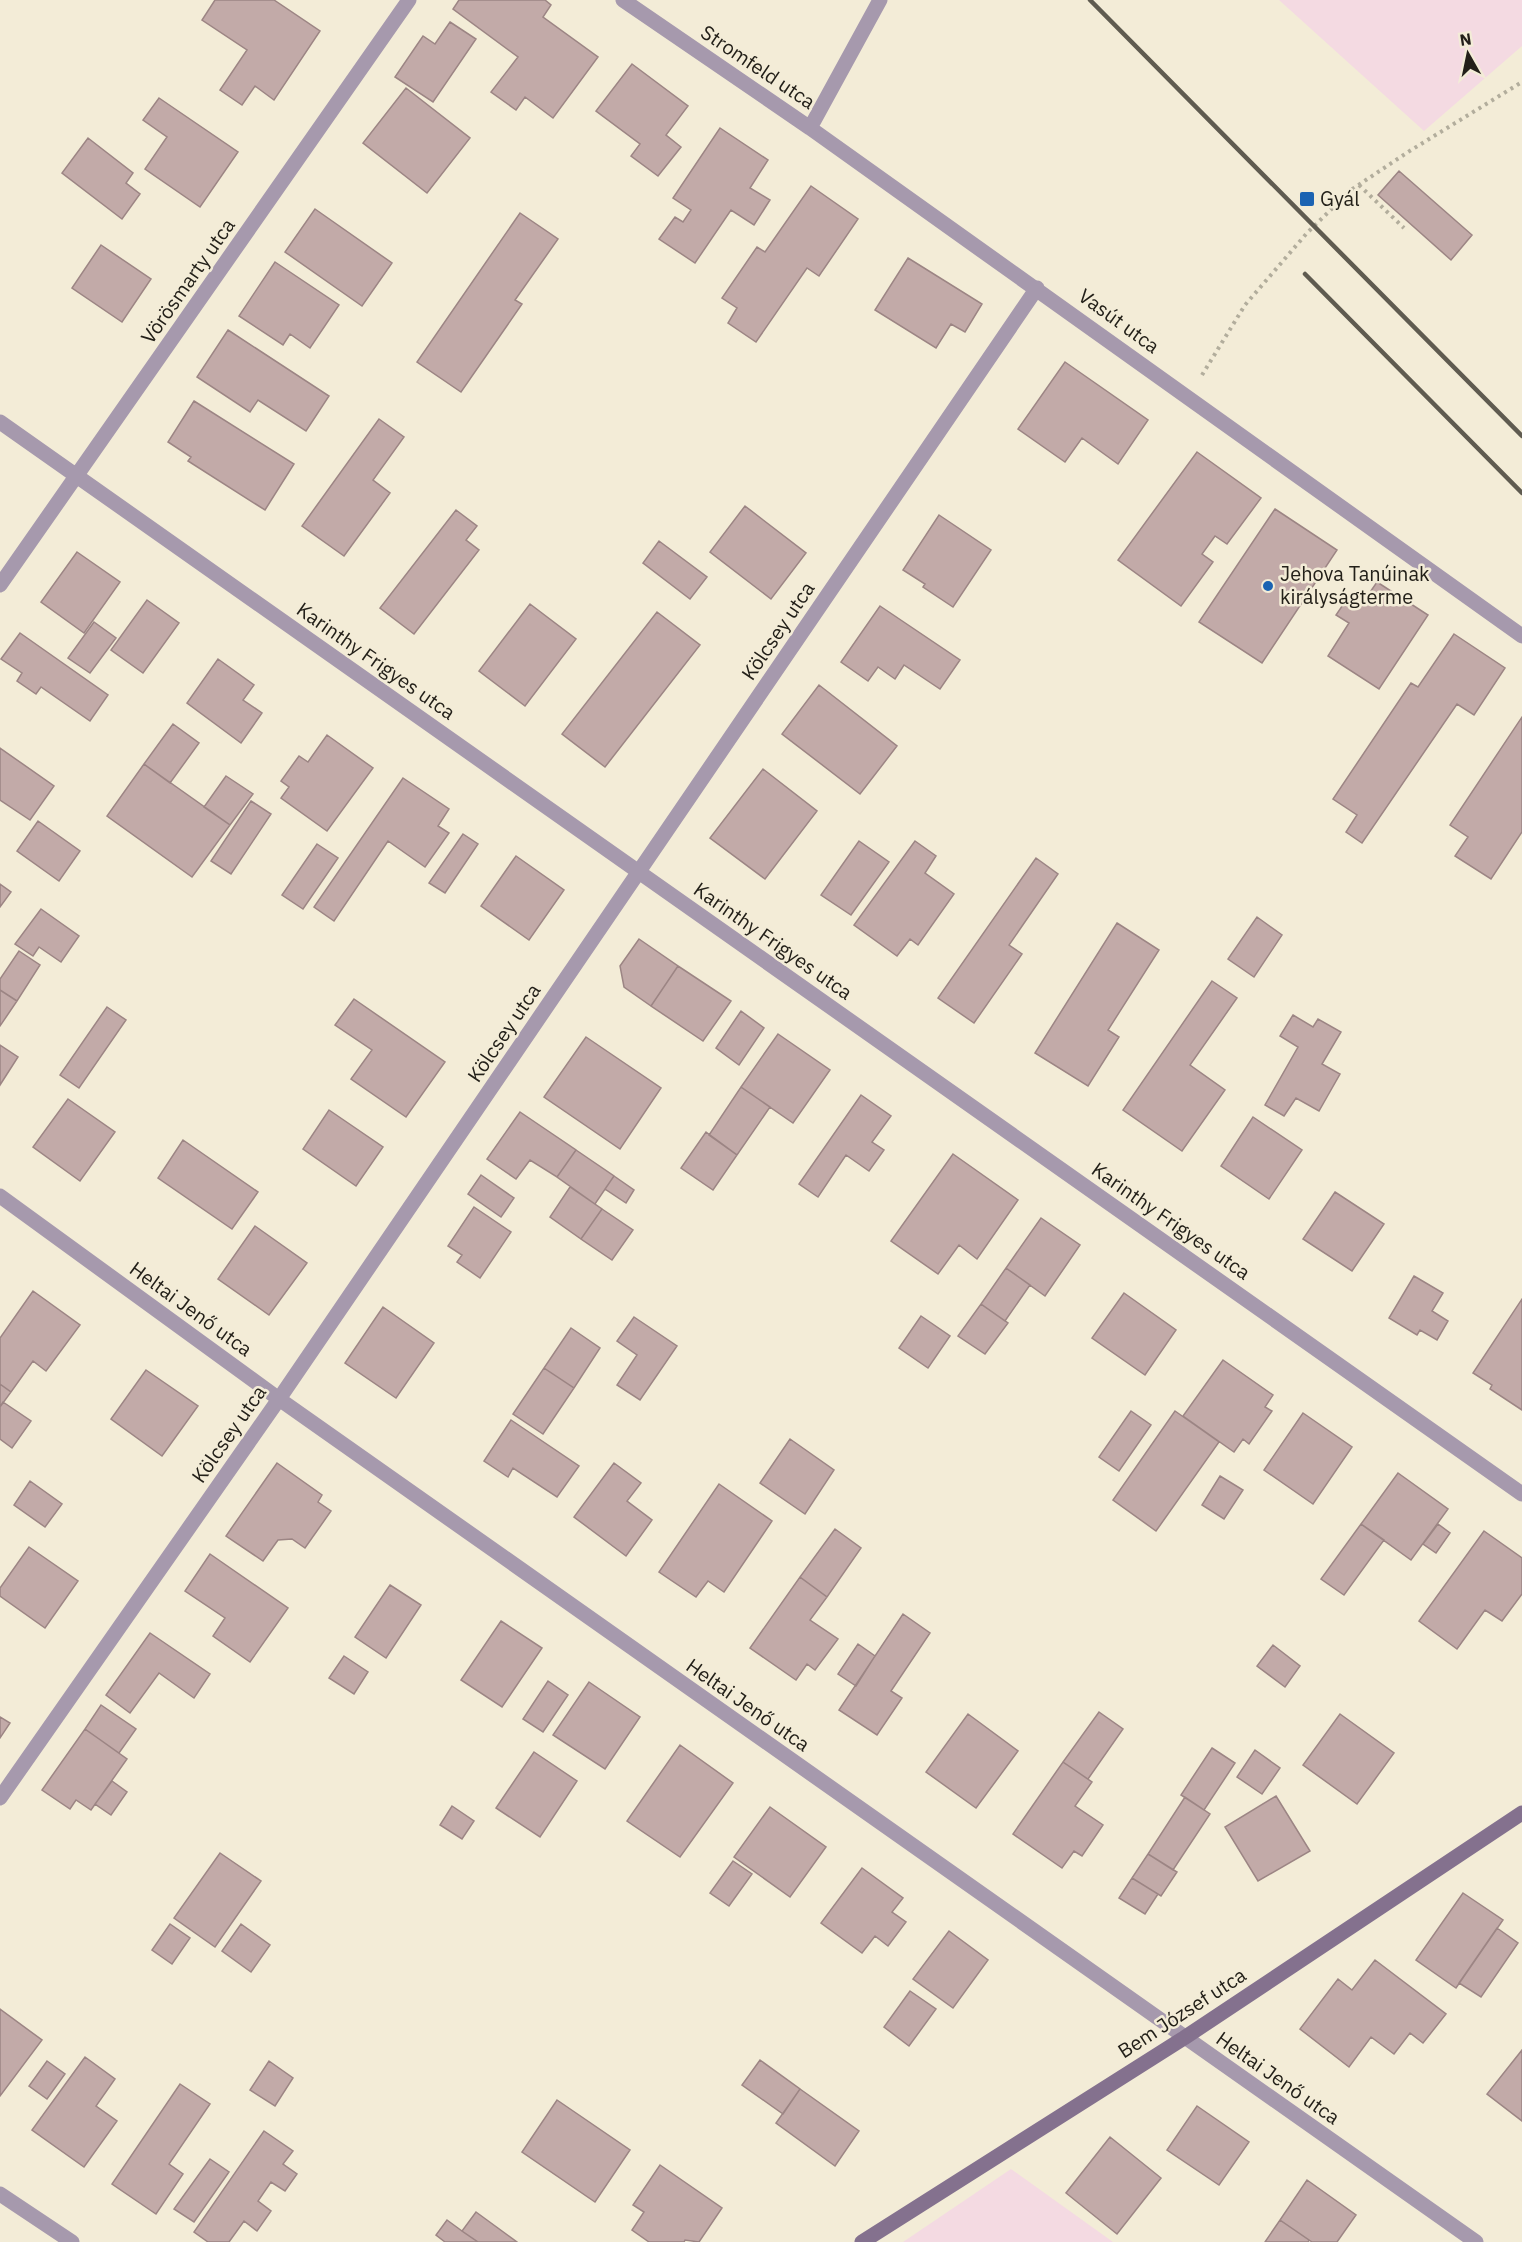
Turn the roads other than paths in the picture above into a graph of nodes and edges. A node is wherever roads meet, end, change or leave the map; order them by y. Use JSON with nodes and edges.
{"nodes":[{"id":1,"x":409,"y":0,"type":"edge"},
{"id":2,"x":623,"y":0,"type":"edge"},
{"id":3,"x":880,"y":0,"type":"edge"},
{"id":4,"x":810,"y":128,"type":"junction"},
{"id":5,"x":1037,"y":288,"type":"junction"},
{"id":6,"x":0,"y":422,"type":"edge"},
{"id":7,"x":76,"y":477,"type":"junction"},
{"id":8,"x":0,"y":585,"type":"edge"},
{"id":9,"x":1522,"y":636,"type":"edge"},
{"id":10,"x":639,"y":872,"type":"junction"},
{"id":11,"x":0,"y":1196,"type":"edge"},
{"id":12,"x":279,"y":1400,"type":"junction"},
{"id":13,"x":1522,"y":1494,"type":"edge"},
{"id":14,"x":0,"y":1798,"type":"edge"},
{"id":15,"x":1522,"y":1814,"type":"edge"},
{"id":16,"x":1184,"y":2038,"type":"junction"},
{"id":17,"x":0,"y":2194,"type":"edge"},
{"id":18,"x":72,"y":2242,"type":"edge"},
{"id":19,"x":862,"y":2242,"type":"edge"},
{"id":20,"x":1476,"y":2242,"type":"edge"}],
"edges":[{"from":1,"to":7,"type":"street","name":"Vörösmarty utca"},
{"from":2,"to":4,"type":"street","name":"Stromfeld utca"},
{"from":3,"to":4,"type":"street"},
{"from":4,"to":5,"type":"street","name":"Vasút utca"},
{"from":5,"to":9,"type":"street","name":"Vasút utca"},
{"from":5,"to":10,"type":"street","name":"Kölcsey utca"},
{"from":6,"to":7,"type":"street","name":"Karinthy Frigyes utca"},
{"from":7,"to":8,"type":"street","name":"Vörösmarty utca"},
{"from":7,"to":10,"type":"street","name":"Karinthy Frigyes utca"},
{"from":10,"to":12,"type":"street","name":"Kölcsey utca"},
{"from":10,"to":13,"type":"street","name":"Karinthy Frigyes utca"},
{"from":11,"to":12,"type":"street","name":"Heltai Jenő utca"},
{"from":12,"to":14,"type":"street","name":"Kölcsey utca"},
{"from":12,"to":16,"type":"street","name":"Heltai Jenő utca"},
{"from":15,"to":16,"type":"main road","name":"Bem József utca"},
{"from":16,"to":19,"type":"main road","name":"Bem József utca"},
{"from":16,"to":20,"type":"street","name":"Heltai Jenő utca"},
{"from":17,"to":18,"type":"street"}]}
